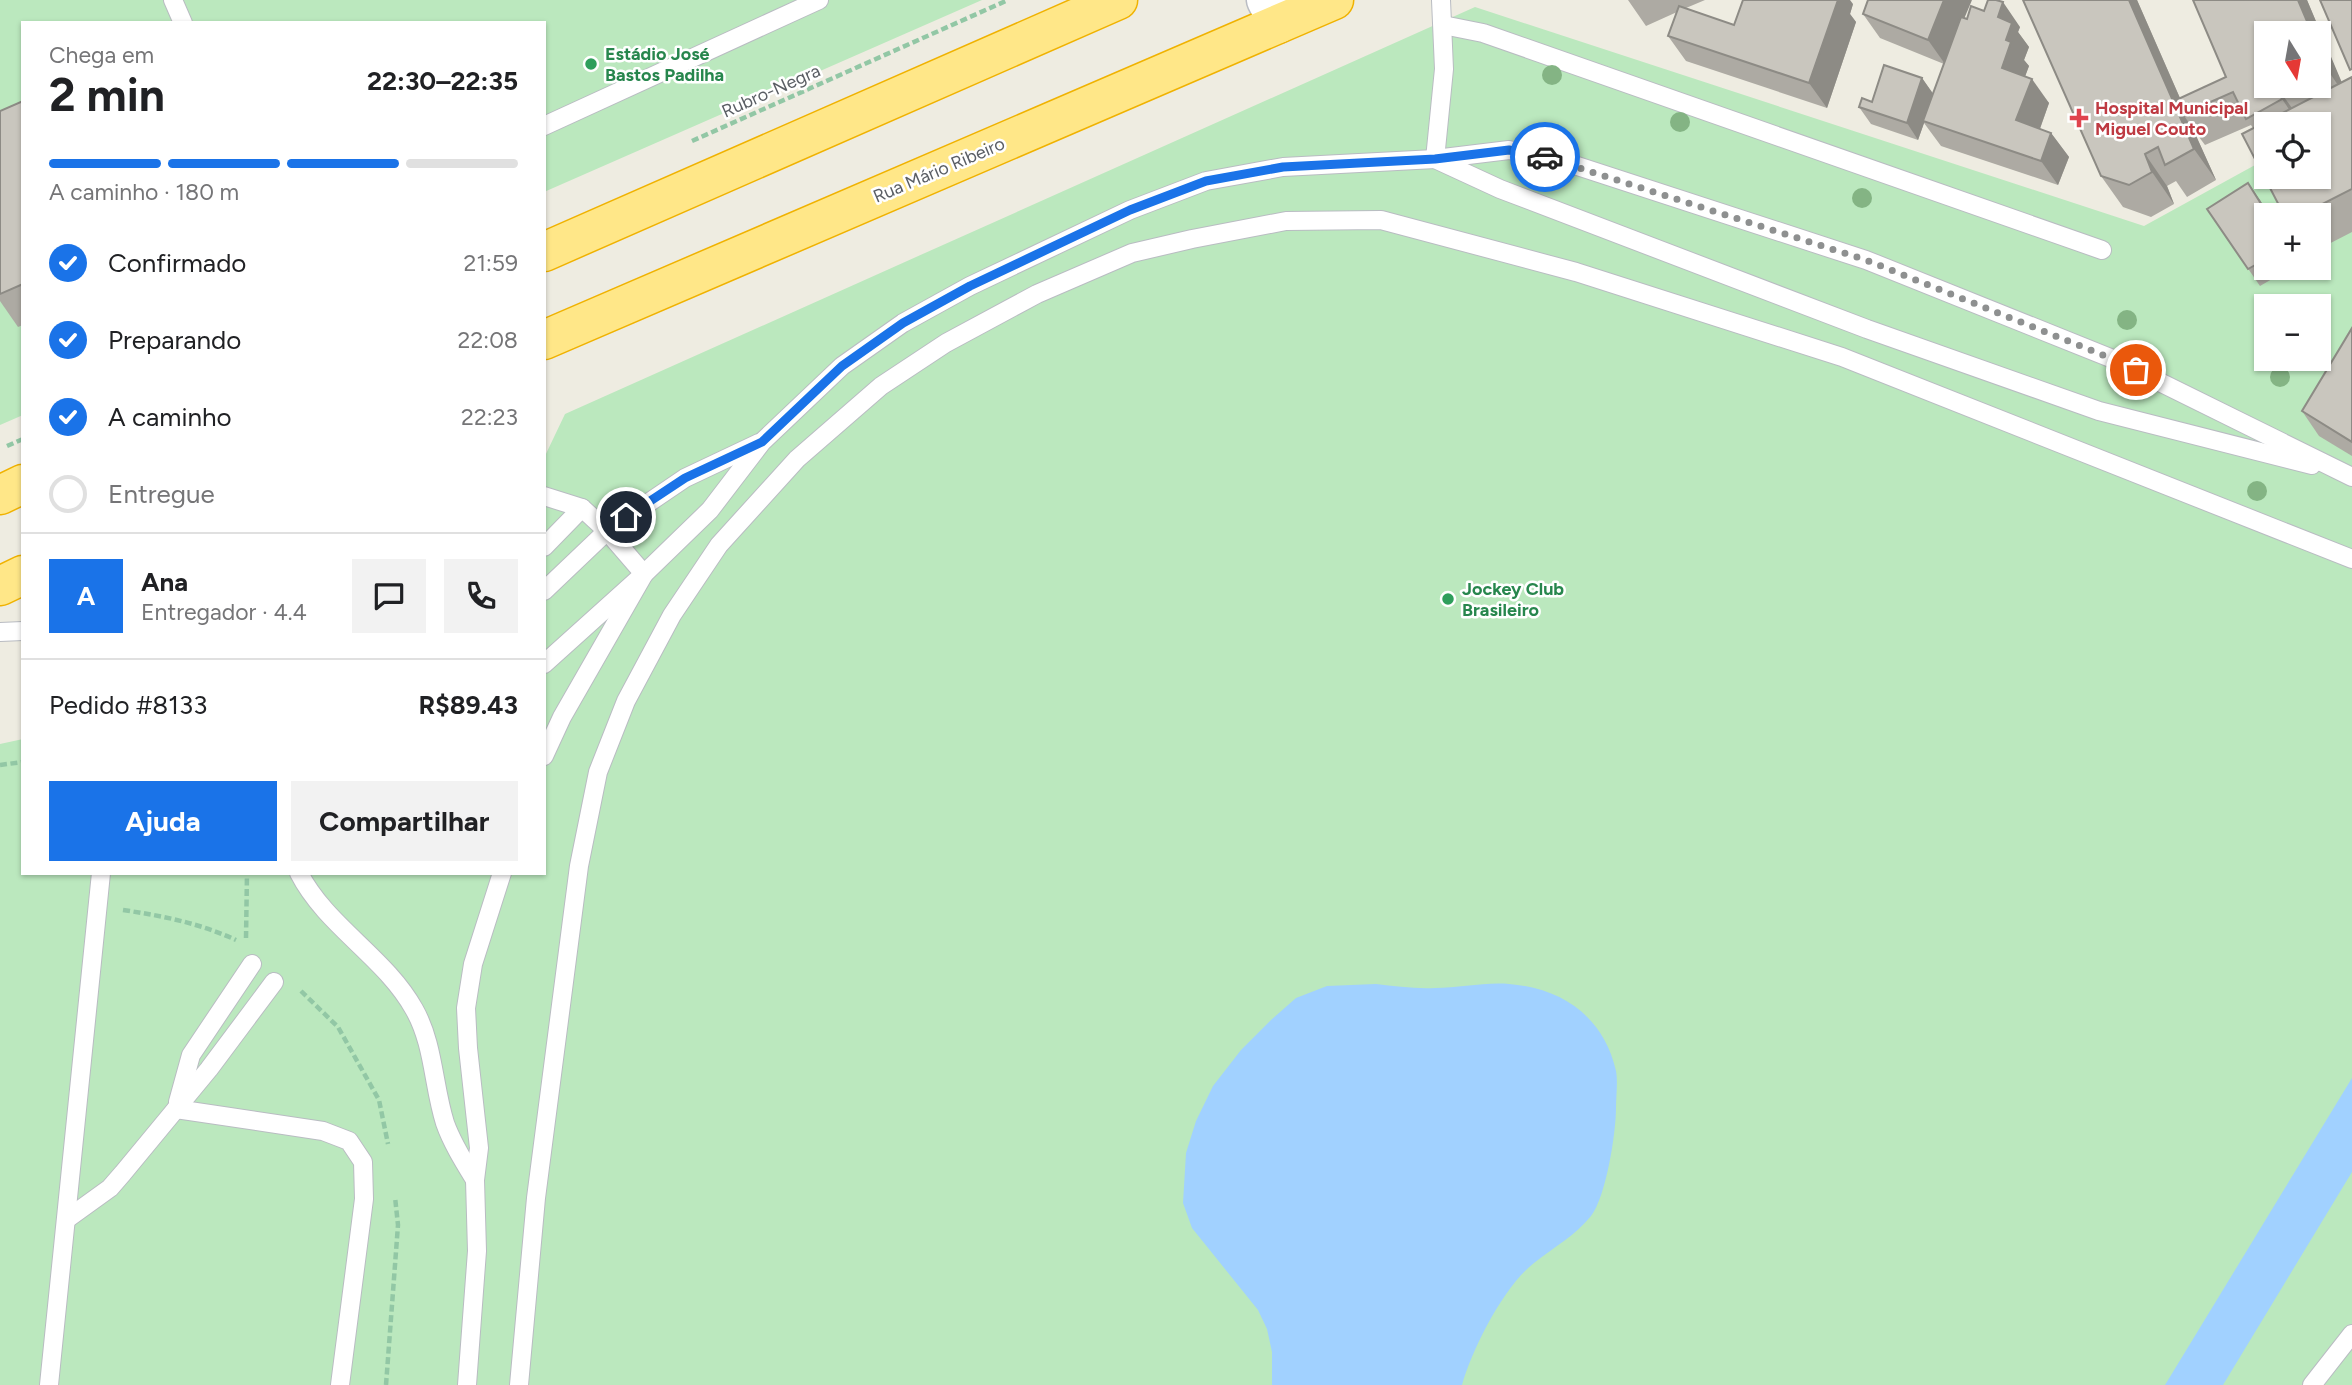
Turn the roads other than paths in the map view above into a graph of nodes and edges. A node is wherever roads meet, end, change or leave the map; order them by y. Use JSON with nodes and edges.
{"nodes":[{"id":1,"x":173,"y":0,"type":"edge"},
{"id":2,"x":819,"y":0,"type":"edge"},
{"id":3,"x":1118,"y":0,"type":"edge"},
{"id":4,"x":1334,"y":0,"type":"edge"},
{"id":5,"x":1441,"y":0,"type":"edge"},
{"id":6,"x":1272,"y":12,"type":"edge"},
{"id":7,"x":182,"y":21,"type":"edge"},
{"id":8,"x":1443,"y":25,"type":"junction"},
{"id":9,"x":546,"y":125,"type":"edge"},
{"id":10,"x":1435,"y":159,"type":"junction"},
{"id":11,"x":546,"y":250,"type":"edge"},
{"id":12,"x":2102,"y":250,"type":"dead end"},
{"id":13,"x":546,"y":339,"type":"edge"},
{"id":14,"x":762,"y":442,"type":"junction"},
{"id":15,"x":2349,"y":475,"type":"edge"},
{"id":16,"x":21,"y":485,"type":"edge"},
{"id":17,"x":0,"y":495,"type":"edge"},
{"id":18,"x":546,"y":497,"type":"edge"},
{"id":19,"x":582,"y":508,"type":"junction"},
{"id":20,"x":607,"y":531,"type":"junction"},
{"id":21,"x":546,"y":545,"type":"edge"},
{"id":22,"x":2352,"y":559,"type":"edge"},
{"id":23,"x":644,"y":574,"type":"junction"},
{"id":24,"x":21,"y":576,"type":"edge"},
{"id":25,"x":0,"y":586,"type":"edge"},
{"id":26,"x":546,"y":589,"type":"edge"},
{"id":27,"x":21,"y":631,"type":"edge"},
{"id":28,"x":0,"y":632,"type":"edge"},
{"id":29,"x":546,"y":662,"type":"edge"},
{"id":30,"x":546,"y":752,"type":"edge"},
{"id":31,"x":101,"y":875,"type":"edge"},
{"id":32,"x":300,"y":875,"type":"edge"},
{"id":33,"x":501,"y":875,"type":"edge"},
{"id":34,"x":252,"y":964,"type":"dead end"},
{"id":35,"x":274,"y":982,"type":"dead end"},
{"id":36,"x":176,"y":1109,"type":"junction"},
{"id":37,"x":475,"y":1180,"type":"junction"},
{"id":38,"x":67,"y":1219,"type":"junction"},
{"id":39,"x":2352,"y":1334,"type":"edge"},
{"id":40,"x":49,"y":1385,"type":"edge"},
{"id":41,"x":340,"y":1385,"type":"edge"},
{"id":42,"x":467,"y":1385,"type":"edge"},
{"id":43,"x":519,"y":1385,"type":"edge"},
{"id":44,"x":2312,"y":1385,"type":"edge"}],
"edges":[{"from":1,"to":7,"type":"lane"},
{"from":2,"to":9,"type":"lane"},
{"from":3,"to":11,"type":"highway"},
{"from":4,"to":6,"type":"highway","name":"Rua Mário Ribeiro"},
{"from":5,"to":8,"type":"lane"},
{"from":6,"to":13,"type":"highway","name":"Rua Mário Ribeiro"},
{"from":8,"to":10,"type":"lane"},
{"from":8,"to":12,"type":"lane"},
{"from":10,"to":14,"type":"lane"},
{"from":10,"to":15,"type":"lane"},
{"from":10,"to":15,"type":"lane"},
{"from":14,"to":20,"type":"lane"},
{"from":14,"to":23,"type":"lane"},
{"from":16,"to":17,"type":"highway"},
{"from":18,"to":19,"type":"lane"},
{"from":19,"to":20,"type":"lane"},
{"from":19,"to":21,"type":"lane"},
{"from":20,"to":23,"type":"lane"},
{"from":20,"to":26,"type":"lane"},
{"from":22,"to":43,"type":"lane"},
{"from":23,"to":29,"type":"lane"},
{"from":23,"to":30,"type":"lane"},
{"from":24,"to":25,"type":"highway"},
{"from":27,"to":28,"type":"lane"},
{"from":31,"to":38,"type":"lane"},
{"from":32,"to":37,"type":"lane"},
{"from":33,"to":37,"type":"lane"},
{"from":34,"to":36,"type":"lane"},
{"from":35,"to":36,"type":"lane"},
{"from":36,"to":38,"type":"lane"},
{"from":36,"to":41,"type":"lane"},
{"from":37,"to":42,"type":"lane"},
{"from":38,"to":40,"type":"lane"},
{"from":39,"to":44,"type":"lane"}]}
